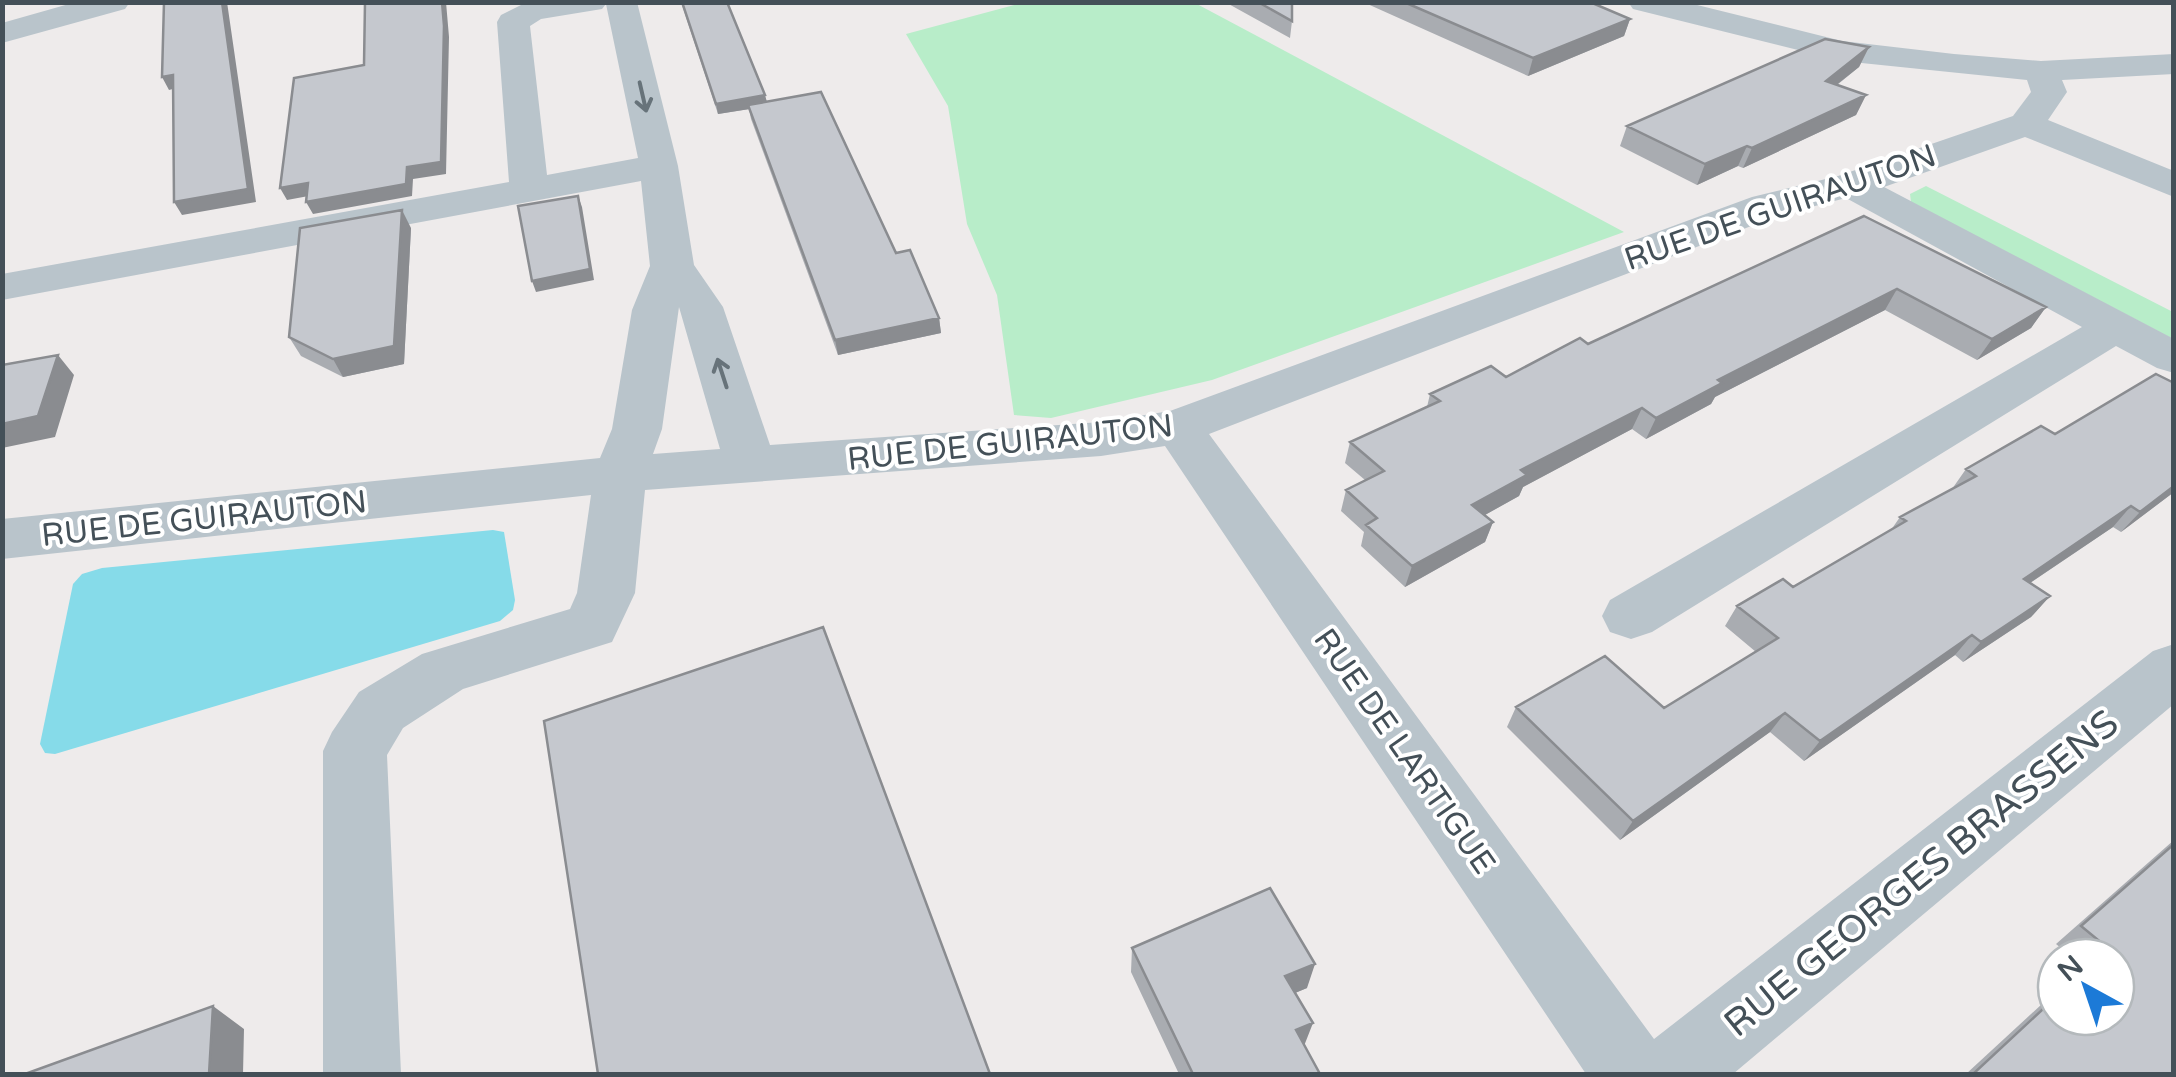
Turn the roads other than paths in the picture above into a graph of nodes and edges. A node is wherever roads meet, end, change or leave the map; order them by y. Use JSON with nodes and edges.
{"nodes":[{"id":1,"x":591,"y":2,"type":"edge"},
{"id":2,"x":621,"y":2,"type":"edge"},
{"id":3,"x":1644,"y":2,"type":"edge"},
{"id":4,"x":89,"y":5,"type":"edge"},
{"id":5,"x":2,"y":33,"type":"edge"},
{"id":6,"x":2174,"y":64,"type":"edge"},
{"id":7,"x":2041,"y":70,"type":"junction"},
{"id":8,"x":2026,"y":124,"type":"junction"},
{"id":9,"x":659,"y":166,"type":"junction"},
{"id":10,"x":1851,"y":185,"type":"junction"},
{"id":11,"x":2174,"y":185,"type":"edge"},
{"id":12,"x":529,"y":189,"type":"junction"},
{"id":13,"x":672,"y":266,"type":"junction"},
{"id":14,"x":2,"y":288,"type":"edge"},
{"id":15,"x":2114,"y":328,"type":"junction"},
{"id":16,"x":2174,"y":358,"type":"edge"},
{"id":17,"x":1178,"y":428,"type":"junction"},
{"id":18,"x":751,"y":466,"type":"junction"},
{"id":19,"x":620,"y":474,"type":"junction"},
{"id":20,"x":2,"y":539,"type":"edge"},
{"id":21,"x":1631,"y":616,"type":"dead end"},
{"id":22,"x":2174,"y":668,"type":"edge"},
{"id":23,"x":362,"y":1074,"type":"edge"},
{"id":24,"x":1632,"y":1074,"type":"edge"},
{"id":25,"x":1666,"y":1074,"type":"edge"}],
"edges":[{"from":1,"to":12,"type":"street"},
{"from":2,"to":9,"type":"street","one_way":true},
{"from":3,"to":7,"type":"street"},
{"from":4,"to":5,"type":"street"},
{"from":6,"to":7,"type":"street"},
{"from":7,"to":8,"type":"street"},
{"from":8,"to":10,"type":"street","name":"RUE DE GUIRAUTON"},
{"from":8,"to":11,"type":"street"},
{"from":9,"to":12,"type":"street"},
{"from":9,"to":13,"type":"street"},
{"from":10,"to":15,"type":"street"},
{"from":10,"to":17,"type":"street","name":"RUE DE GUIRAUTON"},
{"from":12,"to":14,"type":"street"},
{"from":18,"to":13,"type":"street","one_way":true},
{"from":13,"to":19,"type":"street"},
{"from":15,"to":16,"type":"street"},
{"from":15,"to":21,"type":"street"},
{"from":17,"to":18,"type":"street","name":"RUE DE GUIRAUTON"},
{"from":17,"to":24,"type":"street","name":"RUE DE LARTIGUE"},
{"from":18,"to":19,"type":"street","name":"RUE DE GUIRAUTON"},
{"from":19,"to":20,"type":"street","name":"RUE DE GUIRAUTON"},
{"from":19,"to":23,"type":"street"},
{"from":22,"to":25,"type":"street","name":"RUE GEORGES BRASSENS"}]}
